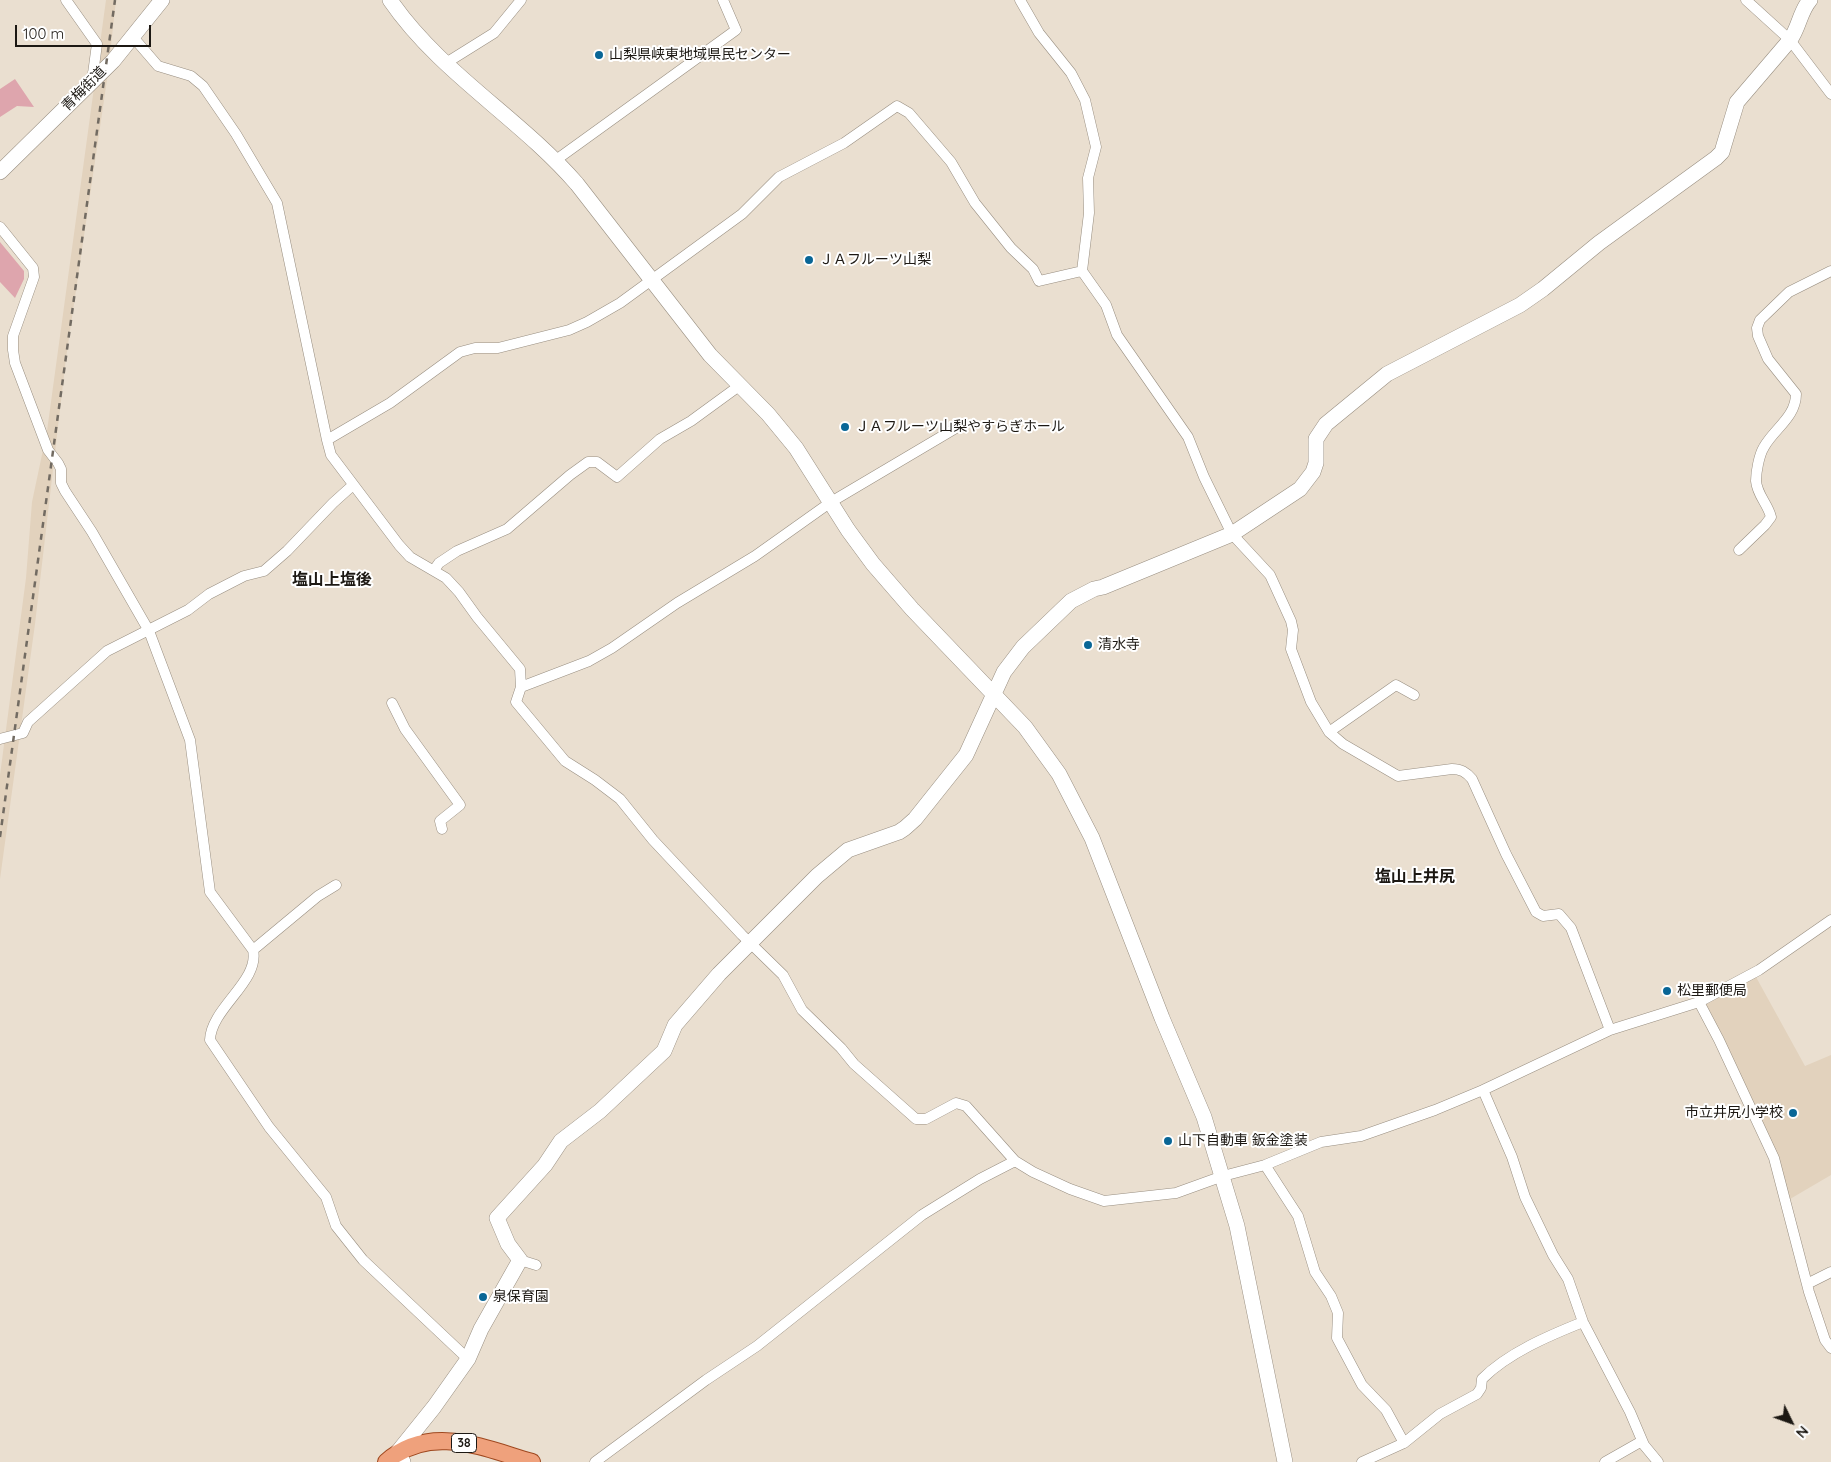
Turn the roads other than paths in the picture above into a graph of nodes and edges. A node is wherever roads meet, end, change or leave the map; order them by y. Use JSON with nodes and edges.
{"nodes":[{"id":1,"x":66,"y":0,"type":"edge"},
{"id":2,"x":162,"y":0,"type":"edge"},
{"id":3,"x":390,"y":0,"type":"edge"},
{"id":4,"x":521,"y":0,"type":"edge"},
{"id":5,"x":722,"y":0,"type":"edge"},
{"id":6,"x":1020,"y":0,"type":"edge"},
{"id":7,"x":1746,"y":0,"type":"edge"},
{"id":8,"x":1810,"y":0,"type":"edge"},
{"id":9,"x":134,"y":37,"type":"junction"},
{"id":10,"x":1790,"y":40,"type":"junction"},
{"id":11,"x":446,"y":63,"type":"junction"},
{"id":12,"x":92,"y":82,"type":"junction"},
{"id":13,"x":1831,"y":94,"type":"edge"},
{"id":14,"x":556,"y":160,"type":"junction"},
{"id":15,"x":0,"y":172,"type":"edge"},
{"id":16,"x":0,"y":227,"type":"edge"},
{"id":17,"x":1082,"y":271,"type":"junction"},
{"id":18,"x":1831,"y":271,"type":"edge"},
{"id":19,"x":652,"y":280,"type":"junction"},
{"id":20,"x":739,"y":386,"type":"junction"},
{"id":21,"x":961,"y":425,"type":"dead end"},
{"id":22,"x":327,"y":440,"type":"junction"},
{"id":23,"x":353,"y":486,"type":"junction"},
{"id":24,"x":830,"y":502,"type":"junction"},
{"id":25,"x":1232,"y":534,"type":"junction"},
{"id":26,"x":1739,"y":550,"type":"dead end"},
{"id":27,"x":434,"y":570,"type":"junction"},
{"id":28,"x":149,"y":631,"type":"junction"},
{"id":29,"x":521,"y":687,"type":"junction"},
{"id":30,"x":993,"y":693,"type":"junction"},
{"id":31,"x":1414,"y":695,"type":"dead end"},
{"id":32,"x":392,"y":702,"type":"dead end"},
{"id":33,"x":1329,"y":732,"type":"junction"},
{"id":34,"x":0,"y":738,"type":"edge"},
{"id":35,"x":442,"y":829,"type":"dead end"},
{"id":36,"x":336,"y":885,"type":"dead end"},
{"id":37,"x":1831,"y":920,"type":"edge"},
{"id":38,"x":749,"y":943,"type":"junction"},
{"id":39,"x":253,"y":950,"type":"junction"},
{"id":40,"x":1699,"y":1002,"type":"junction"},
{"id":41,"x":1610,"y":1030,"type":"junction"},
{"id":42,"x":1483,"y":1090,"type":"junction"},
{"id":43,"x":1015,"y":1161,"type":"junction"},
{"id":44,"x":1265,"y":1165,"type":"junction"},
{"id":45,"x":1223,"y":1176,"type":"junction"},
{"id":46,"x":520,"y":1260,"type":"junction"},
{"id":47,"x":536,"y":1265,"type":"dead end"},
{"id":48,"x":1831,"y":1272,"type":"edge"},
{"id":49,"x":1807,"y":1284,"type":"junction"},
{"id":50,"x":1583,"y":1322,"type":"junction"},
{"id":51,"x":1831,"y":1348,"type":"edge"},
{"id":52,"x":468,"y":1359,"type":"junction"},
{"id":53,"x":1642,"y":1441,"type":"junction"},
{"id":54,"x":1404,"y":1443,"type":"junction"},
{"id":55,"x":396,"y":1459,"type":"edge"},
{"id":56,"x":532,"y":1462,"type":"edge"},
{"id":57,"x":595,"y":1462,"type":"edge"},
{"id":58,"x":1286,"y":1462,"type":"edge"},
{"id":59,"x":1362,"y":1462,"type":"edge"},
{"id":60,"x":1604,"y":1462,"type":"edge"},
{"id":61,"x":1658,"y":1462,"type":"edge"}],
"edges":[{"from":1,"to":12,"type":"street"},
{"from":2,"to":9,"type":"street","name":"青梅街道"},
{"from":3,"to":11,"type":"street"},
{"from":4,"to":11,"type":"street"},
{"from":5,"to":14,"type":"street"},
{"from":6,"to":17,"type":"street"},
{"from":7,"to":10,"type":"street"},
{"from":8,"to":10,"type":"street"},
{"from":9,"to":12,"type":"street","name":"青梅街道"},
{"from":9,"to":22,"type":"street"},
{"from":10,"to":13,"type":"street"},
{"from":10,"to":25,"type":"street"},
{"from":11,"to":14,"type":"street"},
{"from":12,"to":15,"type":"street","name":"青梅街道"},
{"from":14,"to":19,"type":"street"},
{"from":16,"to":28,"type":"street"},
{"from":17,"to":19,"type":"street"},
{"from":17,"to":25,"type":"street"},
{"from":18,"to":26,"type":"street"},
{"from":19,"to":20,"type":"street"},
{"from":19,"to":22,"type":"street"},
{"from":20,"to":24,"type":"street"},
{"from":20,"to":27,"type":"street"},
{"from":21,"to":24,"type":"street"},
{"from":22,"to":23,"type":"street"},
{"from":23,"to":27,"type":"street"},
{"from":23,"to":28,"type":"street"},
{"from":24,"to":29,"type":"street"},
{"from":24,"to":30,"type":"street"},
{"from":25,"to":30,"type":"street"},
{"from":25,"to":33,"type":"street"},
{"from":27,"to":29,"type":"street"},
{"from":28,"to":34,"type":"street"},
{"from":28,"to":39,"type":"street"},
{"from":29,"to":38,"type":"street"},
{"from":30,"to":38,"type":"street"},
{"from":30,"to":45,"type":"street"},
{"from":31,"to":33,"type":"street"},
{"from":32,"to":35,"type":"street"},
{"from":33,"to":41,"type":"street"},
{"from":36,"to":39,"type":"street"},
{"from":37,"to":40,"type":"street"},
{"from":38,"to":43,"type":"street"},
{"from":38,"to":46,"type":"street"},
{"from":39,"to":52,"type":"street"},
{"from":40,"to":41,"type":"street"},
{"from":40,"to":49,"type":"street"},
{"from":41,"to":42,"type":"street"},
{"from":42,"to":44,"type":"street"},
{"from":42,"to":50,"type":"street"},
{"from":43,"to":45,"type":"street"},
{"from":43,"to":57,"type":"street"},
{"from":44,"to":45,"type":"street"},
{"from":44,"to":54,"type":"street"},
{"from":45,"to":58,"type":"street"},
{"from":46,"to":47,"type":"street"},
{"from":46,"to":52,"type":"street"},
{"from":48,"to":49,"type":"street"},
{"from":49,"to":51,"type":"street"},
{"from":50,"to":53,"type":"street"},
{"from":50,"to":54,"type":"street"},
{"from":52,"to":55,"type":"street"},
{"from":53,"to":60,"type":"street"},
{"from":53,"to":61,"type":"street"},
{"from":54,"to":59,"type":"street"},
{"from":55,"to":56,"type":"main road","number":"38"}]}
